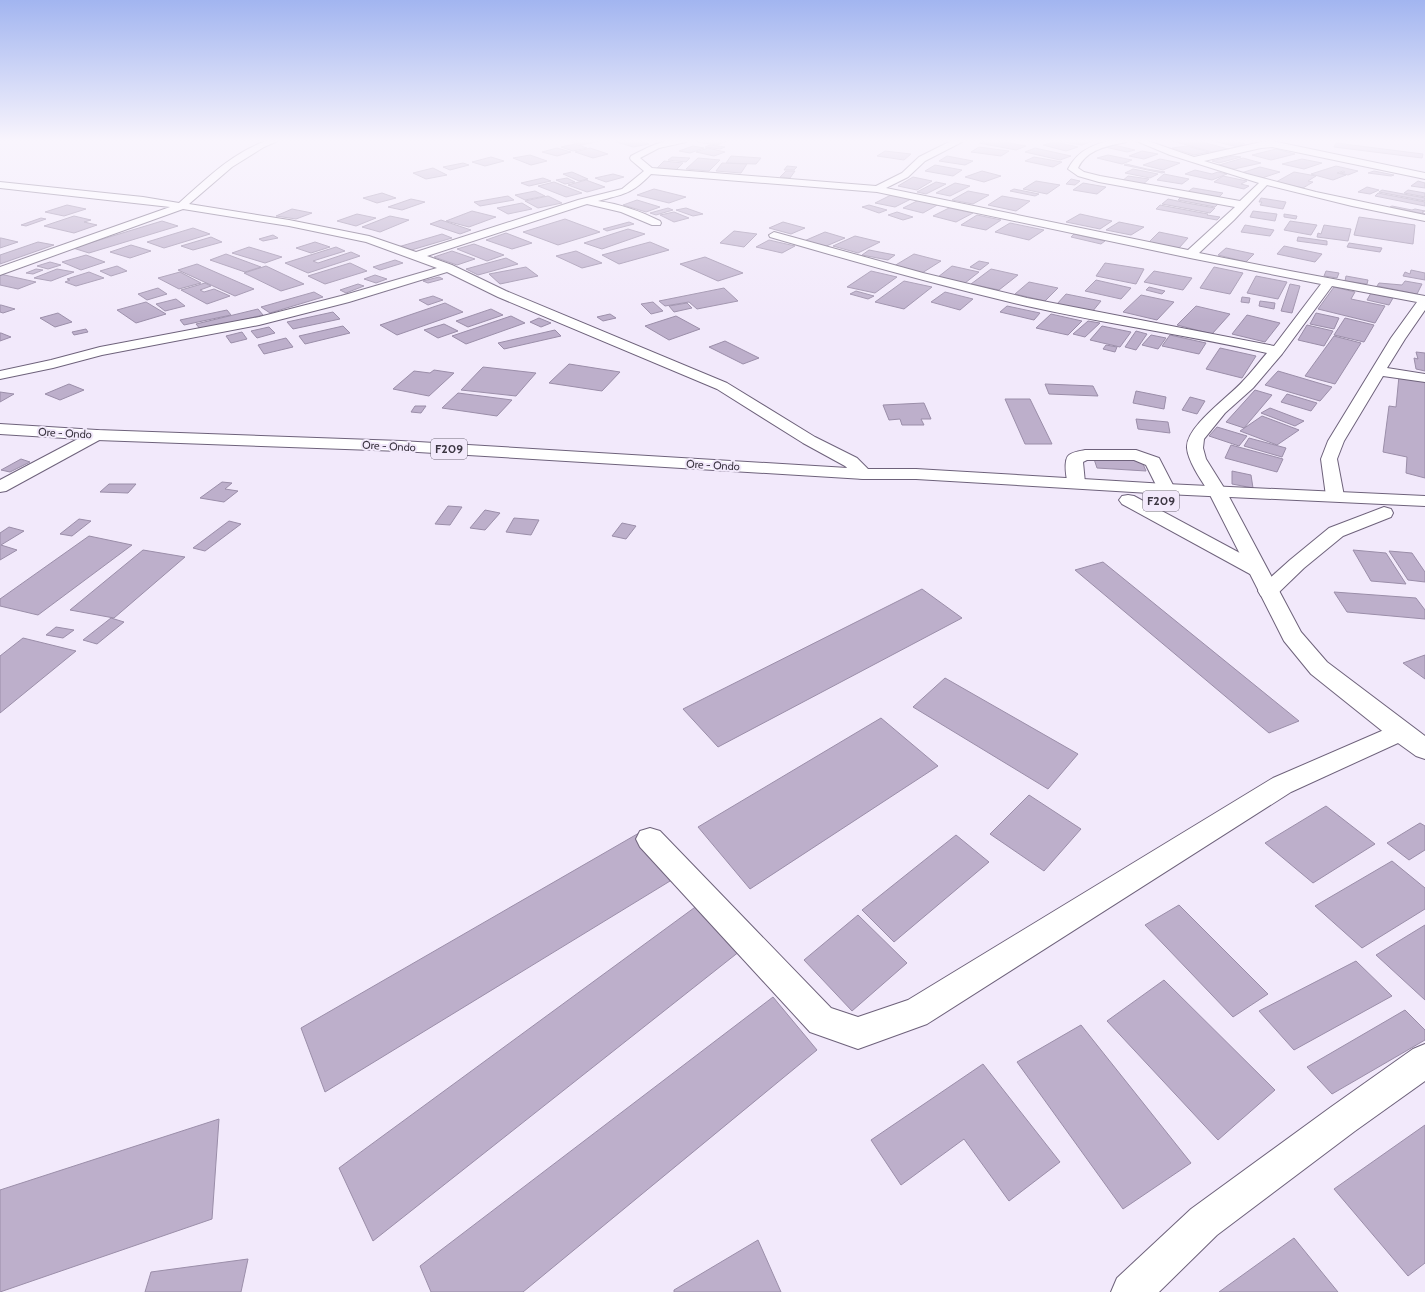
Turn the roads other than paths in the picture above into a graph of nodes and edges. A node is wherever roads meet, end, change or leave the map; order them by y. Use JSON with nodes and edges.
{"nodes":[{"id":1,"x":145,"y":200,"type":"edge"},
{"id":2,"x":187,"y":200,"type":"edge"},
{"id":3,"x":589,"y":200,"type":"edge"},
{"id":4,"x":933,"y":200,"type":"edge"},
{"id":5,"x":1217,"y":200,"type":"edge"},
{"id":6,"x":1248,"y":200,"type":"edge"},
{"id":7,"x":1342,"y":200,"type":"edge"},
{"id":8,"x":582,"y":202,"type":"junction"},
{"id":9,"x":1243,"y":205,"type":"junction"},
{"id":10,"x":180,"y":206,"type":"junction"},
{"id":11,"x":1425,"y":218,"type":"edge"},
{"id":12,"x":656,"y":223,"type":"dead end"},
{"id":13,"x":774,"y":235,"type":"dead end"},
{"id":14,"x":1190,"y":255,"type":"junction"},
{"id":15,"x":416,"y":256,"type":"junction"},
{"id":16,"x":448,"y":268,"type":"junction"},
{"id":17,"x":0,"y":271,"type":"edge"},
{"id":18,"x":1328,"y":283,"type":"junction"},
{"id":19,"x":1425,"y":300,"type":"edge"},
{"id":20,"x":1418,"y":321,"type":"edge"},
{"id":21,"x":1277,"y":351,"type":"junction"},
{"id":22,"x":1379,"y":371,"type":"junction"},
{"id":23,"x":0,"y":376,"type":"edge"},
{"id":24,"x":1425,"y":378,"type":"edge"},
{"id":25,"x":0,"y":429,"type":"edge"},
{"id":26,"x":97,"y":435,"type":"junction"},
{"id":27,"x":864,"y":474,"type":"junction"},
{"id":28,"x":898,"y":475,"type":"junction"},
{"id":29,"x":1076,"y":483,"type":"junction"},
{"id":30,"x":0,"y":487,"type":"edge"},
{"id":31,"x":1166,"y":489,"type":"junction"},
{"id":32,"x":1335,"y":496,"type":"junction"},
{"id":33,"x":1220,"y":498,"type":"junction"},
{"id":34,"x":1128,"y":500,"type":"junction"},
{"id":35,"x":1425,"y":501,"type":"edge"},
{"id":36,"x":1384,"y":513,"type":"junction"},
{"id":37,"x":1425,"y":514,"type":"edge"},
{"id":38,"x":1257,"y":570,"type":"junction"},
{"id":39,"x":1268,"y":591,"type":"junction"},
{"id":40,"x":1400,"y":732,"type":"junction"},
{"id":41,"x":1425,"y":749,"type":"edge"},
{"id":42,"x":650,"y":839,"type":"dead end"},
{"id":43,"x":1425,"y":1061,"type":"edge"},
{"id":44,"x":1131,"y":1292,"type":"edge"}],
"edges":[{"from":1,"to":10,"type":"street"},
{"from":2,"to":10,"type":"street"},
{"from":3,"to":8,"type":"street"},
{"from":4,"to":14,"type":"street"},
{"from":5,"to":9,"type":"street"},
{"from":6,"to":9,"type":"street"},
{"from":7,"to":11,"type":"street"},
{"from":8,"to":12,"type":"street"},
{"from":8,"to":15,"type":"street"},
{"from":9,"to":14,"type":"street"},
{"from":10,"to":15,"type":"street"},
{"from":10,"to":17,"type":"street"},
{"from":13,"to":21,"type":"street"},
{"from":14,"to":18,"type":"street"},
{"from":15,"to":16,"type":"street"},
{"from":16,"to":23,"type":"street"},
{"from":16,"to":27,"type":"street"},
{"from":18,"to":19,"type":"street"},
{"from":18,"to":21,"type":"street"},
{"from":19,"to":20,"type":"street"},
{"from":20,"to":22,"type":"street"},
{"from":21,"to":33,"type":"street"},
{"from":22,"to":24,"type":"street"},
{"from":22,"to":32,"type":"street"},
{"from":25,"to":26,"type":"street","name":"Ore - Ondo","number":"F209"},
{"from":26,"to":27,"type":"street","name":"Ore - Ondo","number":"F209"},
{"from":26,"to":30,"type":"street"},
{"from":27,"to":28,"type":"street","name":"Ore - Ondo","number":"F209"},
{"from":28,"to":29,"type":"street","number":"F209"},
{"from":28,"to":34,"type":"street","number":"F209"},
{"from":29,"to":31,"type":"street","number":"F209"},
{"from":29,"to":31,"type":"street"},
{"from":31,"to":33,"type":"street","number":"F209"},
{"from":32,"to":33,"type":"street","number":"F209"},
{"from":32,"to":35,"type":"street","number":"F209"},
{"from":33,"to":34,"type":"street","number":"F209"},
{"from":33,"to":36,"type":"street","number":"F209"},
{"from":33,"to":38,"type":"street"},
{"from":34,"to":38,"type":"street"},
{"from":36,"to":37,"type":"street","number":"F209"},
{"from":36,"to":39,"type":"street"},
{"from":38,"to":39,"type":"street"},
{"from":39,"to":40,"type":"street"},
{"from":40,"to":41,"type":"street"},
{"from":40,"to":42,"type":"street"},
{"from":43,"to":44,"type":"street"}]}
